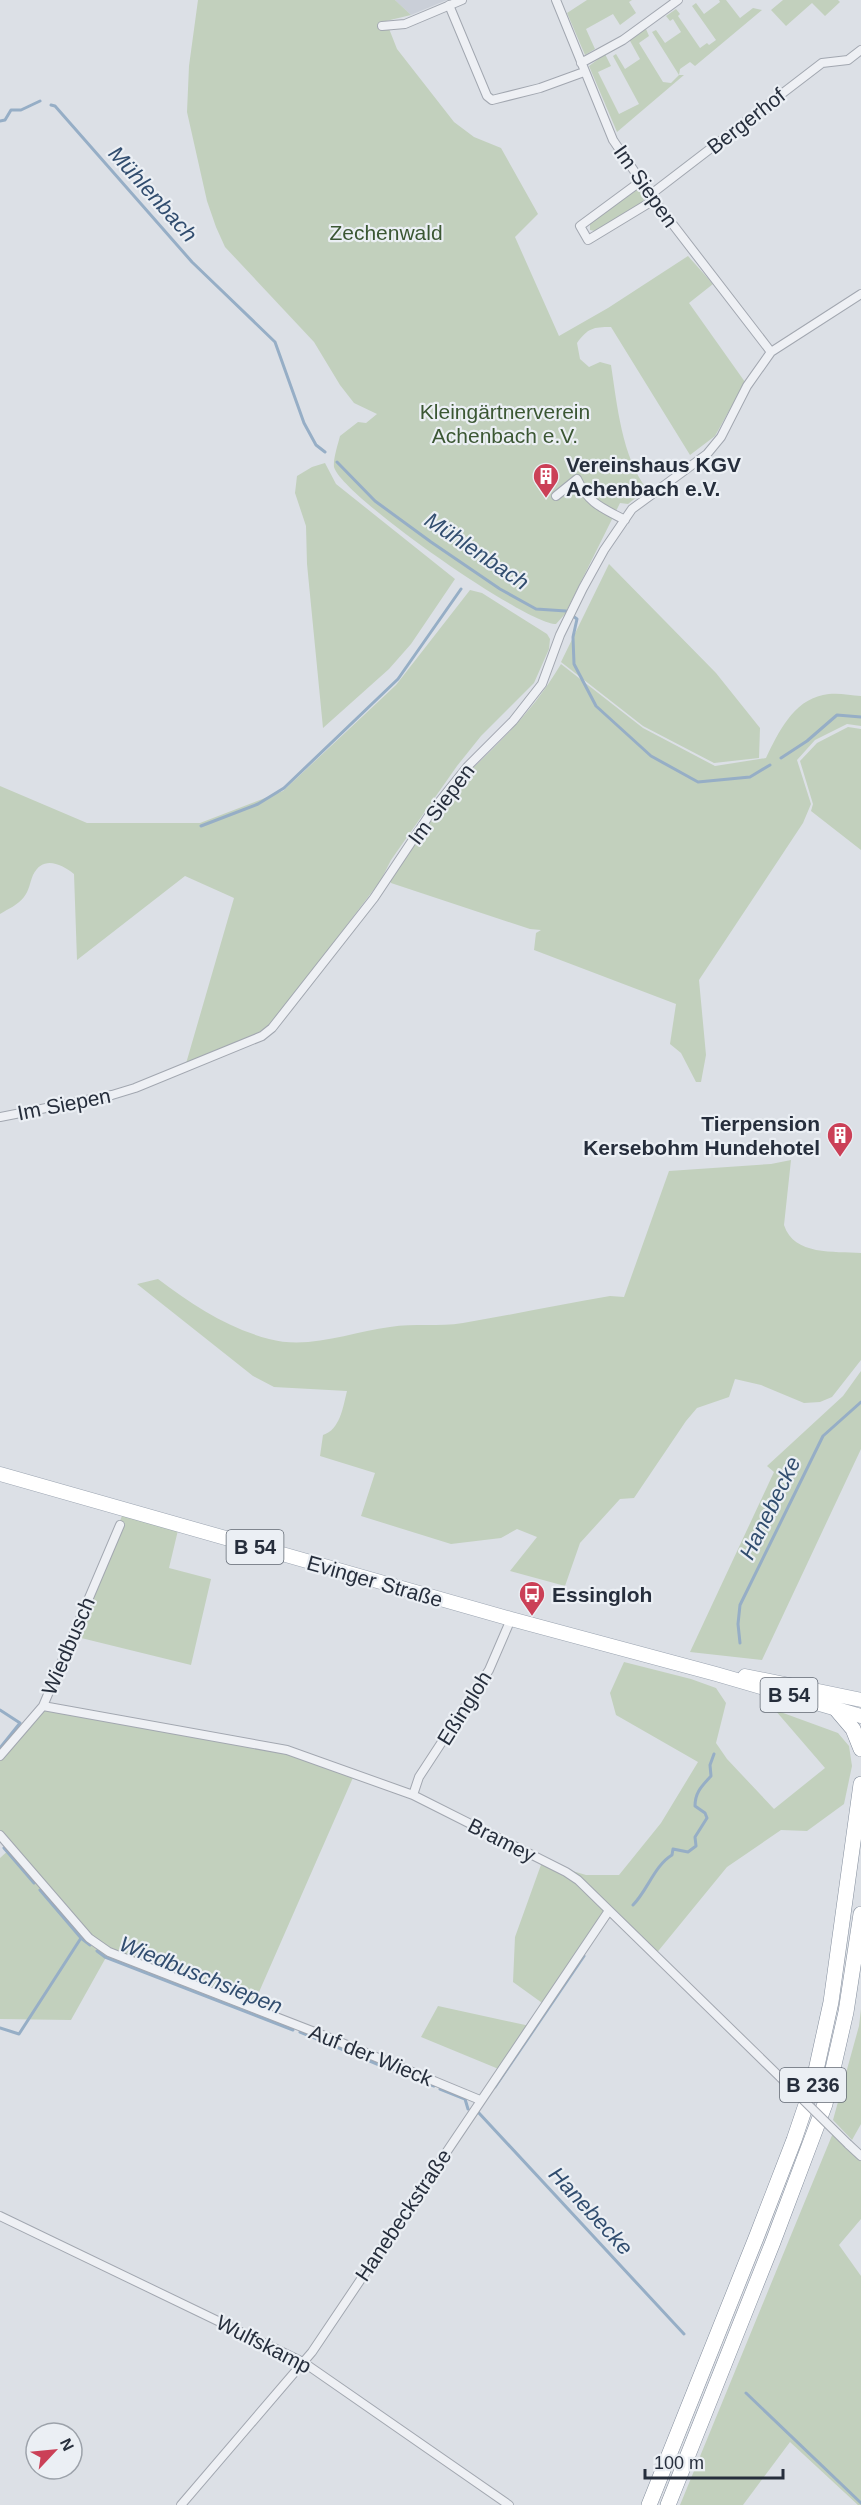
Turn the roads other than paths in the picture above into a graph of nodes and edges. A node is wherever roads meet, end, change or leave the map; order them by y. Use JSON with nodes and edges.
{"nodes":[{"id":1,"x":462,"y":0,"type":"edge"},
{"id":2,"x":556,"y":0,"type":"edge"},
{"id":3,"x":678,"y":0,"type":"edge"},
{"id":4,"x":449,"y":5,"type":"junction"},
{"id":5,"x":382,"y":26,"type":"dead end"},
{"id":6,"x":861,"y":50,"type":"edge"},
{"id":7,"x":583,"y":67,"type":"junction"},
{"id":8,"x":641,"y":181,"type":"junction"},
{"id":9,"x":652,"y":197,"type":"junction"},
{"id":10,"x":861,"y":294,"type":"edge"},
{"id":11,"x":771,"y":352,"type":"junction"},
{"id":12,"x":556,"y":496,"type":"dead end"},
{"id":13,"x":625,"y":520,"type":"junction"},
{"id":14,"x":0,"y":1117,"type":"edge"},
{"id":15,"x":0,"y":1474,"type":"edge"},
{"id":16,"x":120,"y":1526,"type":"dead end"},
{"id":17,"x":511,"y":1619,"type":"junction"},
{"id":18,"x":716,"y":1674,"type":"junction"},
{"id":19,"x":861,"y":1700,"type":"edge"},
{"id":20,"x":43,"y":1706,"type":"junction"},
{"id":21,"x":836,"y":1709,"type":"junction"},
{"id":22,"x":861,"y":1716,"type":"edge"},
{"id":23,"x":861,"y":1749,"type":"edge"},
{"id":24,"x":0,"y":1756,"type":"edge"},
{"id":25,"x":861,"y":1784,"type":"edge"},
{"id":26,"x":413,"y":1795,"type":"junction"},
{"id":27,"x":0,"y":1835,"type":"edge"},
{"id":28,"x":608,"y":1912,"type":"junction"},
{"id":29,"x":861,"y":1914,"type":"edge"},
{"id":30,"x":480,"y":2100,"type":"junction"},
{"id":31,"x":861,"y":2156,"type":"edge"},
{"id":32,"x":0,"y":2216,"type":"edge"},
{"id":33,"x":303,"y":2362,"type":"junction"},
{"id":34,"x":181,"y":2505,"type":"edge"},
{"id":35,"x":509,"y":2505,"type":"edge"},
{"id":36,"x":649,"y":2505,"type":"edge"},
{"id":37,"x":668,"y":2505,"type":"edge"}],
"edges":[{"from":1,"to":4,"type":"street"},
{"from":2,"to":7,"type":"street","name":"Im Siepen"},
{"from":3,"to":7,"type":"street"},
{"from":4,"to":5,"type":"street"},
{"from":4,"to":7,"type":"street"},
{"from":6,"to":9,"type":"street","name":"Bergerhof"},
{"from":7,"to":8,"type":"street","name":"Im Siepen"},
{"from":8,"to":9,"type":"street","name":"Im Siepen"},
{"from":8,"to":9,"type":"street","name":"Bergerhof"},
{"from":9,"to":11,"type":"street","name":"Im Siepen"},
{"from":10,"to":11,"type":"street","name":"Im Siepen"},
{"from":11,"to":13,"type":"street","name":"Im Siepen"},
{"from":12,"to":13,"type":"street"},
{"from":13,"to":14,"type":"street","name":"Im Siepen"},
{"from":15,"to":17,"type":"main road","name":"Evinger Straße","number":"B 54"},
{"from":16,"to":20,"type":"street","name":"Wiedbusch"},
{"from":17,"to":18,"type":"main road","name":"Evinger Straße","number":"B 54"},
{"from":17,"to":26,"type":"street","name":"Eßingloh"},
{"from":18,"to":19,"type":"main road","number":"B 54"},
{"from":18,"to":21,"type":"main road","number":"B 54"},
{"from":20,"to":24,"type":"street","name":"Wiedbusch"},
{"from":20,"to":26,"type":"street","name":"Bramey"},
{"from":21,"to":22,"type":"main road","number":"B 54"},
{"from":21,"to":23,"type":"highway"},
{"from":25,"to":36,"type":"highway","number":"B 236"},
{"from":26,"to":28,"type":"street","name":"Bramey"},
{"from":27,"to":30,"type":"street","name":"Auf der Wieck"},
{"from":28,"to":30,"type":"street","name":"Hanebeckstraße"},
{"from":28,"to":31,"type":"street","name":"Bramey","bridge":true},
{"from":29,"to":37,"type":"highway","number":"B 236"},
{"from":30,"to":33,"type":"street","name":"Hanebeckstraße"},
{"from":32,"to":33,"type":"street","name":"Wulfskamp"},
{"from":33,"to":34,"type":"street","name":"Hanebeckstraße"},
{"from":33,"to":35,"type":"street","name":"Wulfskamp"}]}
